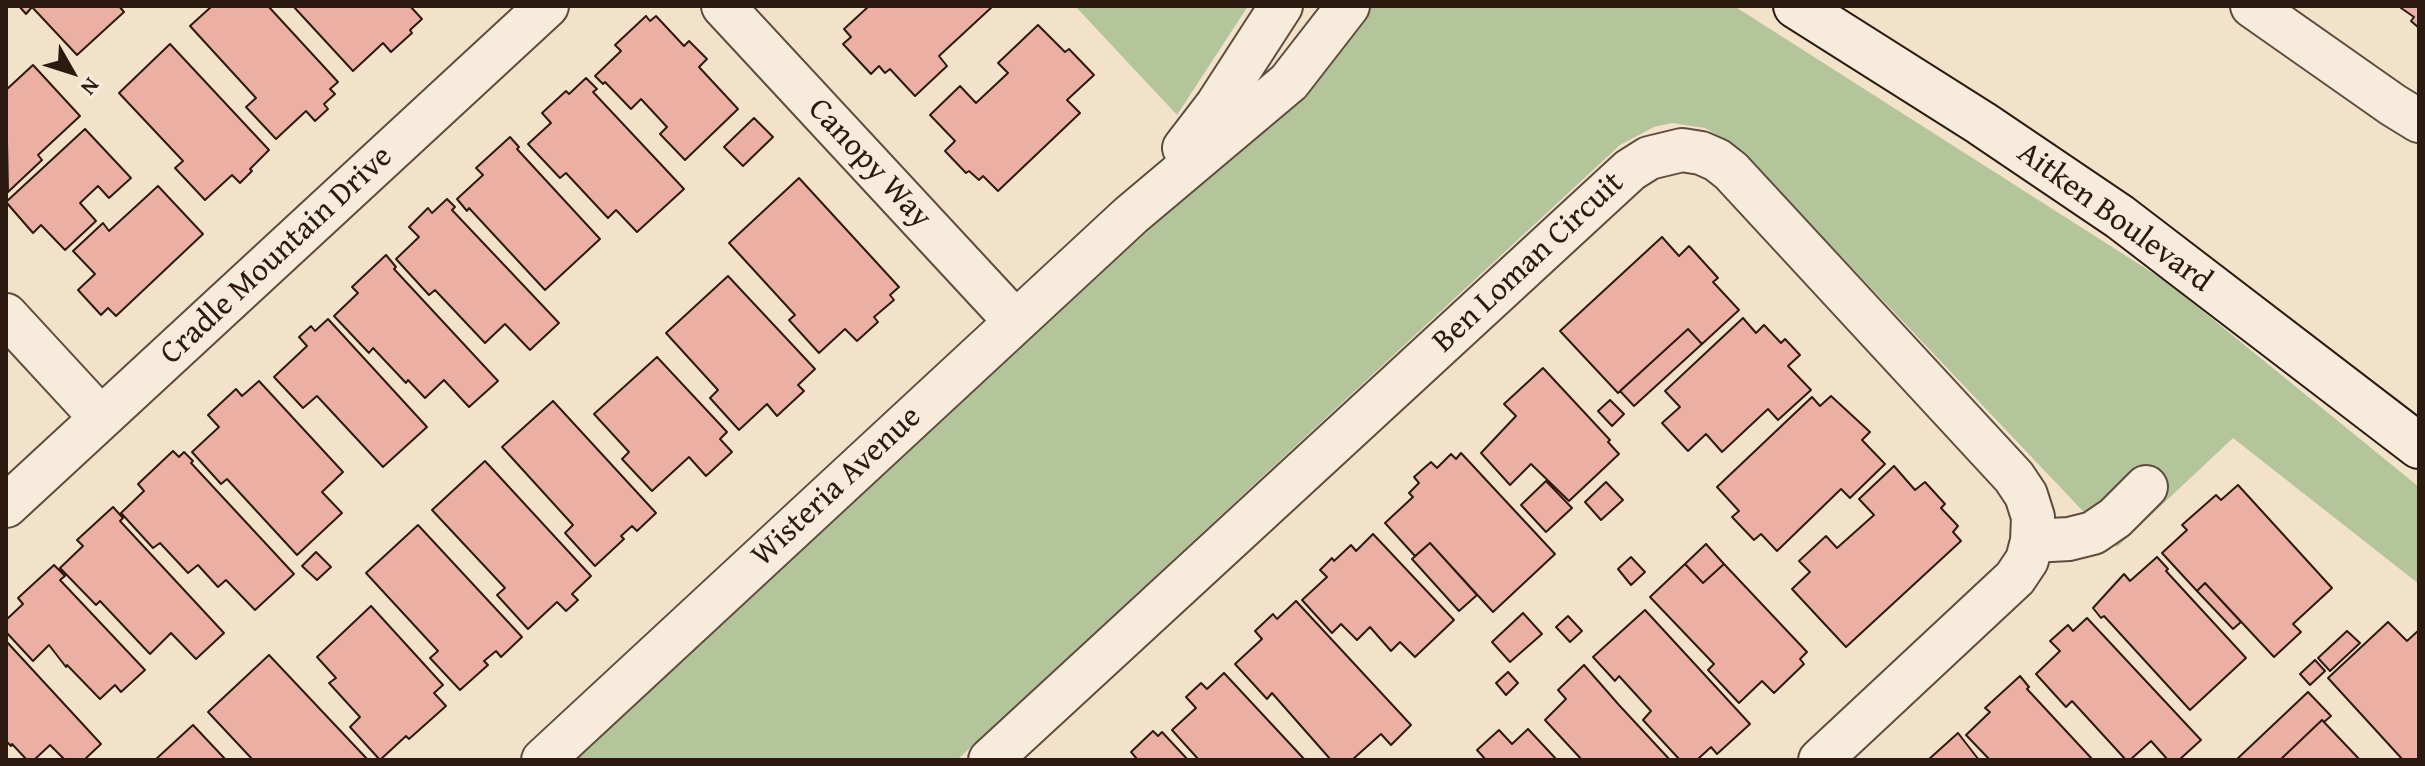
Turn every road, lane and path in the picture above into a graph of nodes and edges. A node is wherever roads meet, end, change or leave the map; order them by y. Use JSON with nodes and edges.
{"nodes":[{"id":1,"x":547,"y":6,"type":"edge"},
{"id":2,"x":723,"y":6,"type":"edge"},
{"id":3,"x":1281,"y":6,"type":"edge"},
{"id":4,"x":1348,"y":6,"type":"edge"},
{"id":5,"x":1796,"y":6,"type":"edge"},
{"id":6,"x":2252,"y":6,"type":"edge"},
{"id":7,"x":2419,"y":121,"type":"edge"},
{"id":8,"x":1131,"y":215,"type":"junction"},
{"id":9,"x":6,"y":315,"type":"edge"},
{"id":10,"x":1015,"y":321,"type":"junction"},
{"id":11,"x":101,"y":418,"type":"junction"},
{"id":12,"x":2419,"y":446,"type":"edge"},
{"id":13,"x":2146,"y":487,"type":"dead end"},
{"id":14,"x":6,"y":506,"type":"edge"},
{"id":15,"x":2032,"y":541,"type":"junction"},
{"id":16,"x":543,"y":760,"type":"edge"},
{"id":17,"x":990,"y":760,"type":"edge"},
{"id":18,"x":1820,"y":760,"type":"edge"}],
"edges":[{"from":1,"to":11,"type":"street","name":"Cradle Mountain Drive"},
{"from":2,"to":10,"type":"street","name":"Canopy Way"},
{"from":3,"to":8,"type":"street","name":"Wisteria Avenue"},
{"from":4,"to":8,"type":"street","name":"Wisteria Avenue"},
{"from":5,"to":12,"type":"main road","name":"Aitken Boulevard"},
{"from":6,"to":7,"type":"street"},
{"from":8,"to":10,"type":"street","name":"Wisteria Avenue"},
{"from":9,"to":11,"type":"street"},
{"from":10,"to":16,"type":"street","name":"Wisteria Avenue"},
{"from":11,"to":14,"type":"street","name":"Cradle Mountain Drive"},
{"from":13,"to":15,"type":"street"},
{"from":15,"to":17,"type":"street","name":"Ben Loman Circuit"},
{"from":15,"to":18,"type":"street","name":"Ben Loman Circuit"}]}
